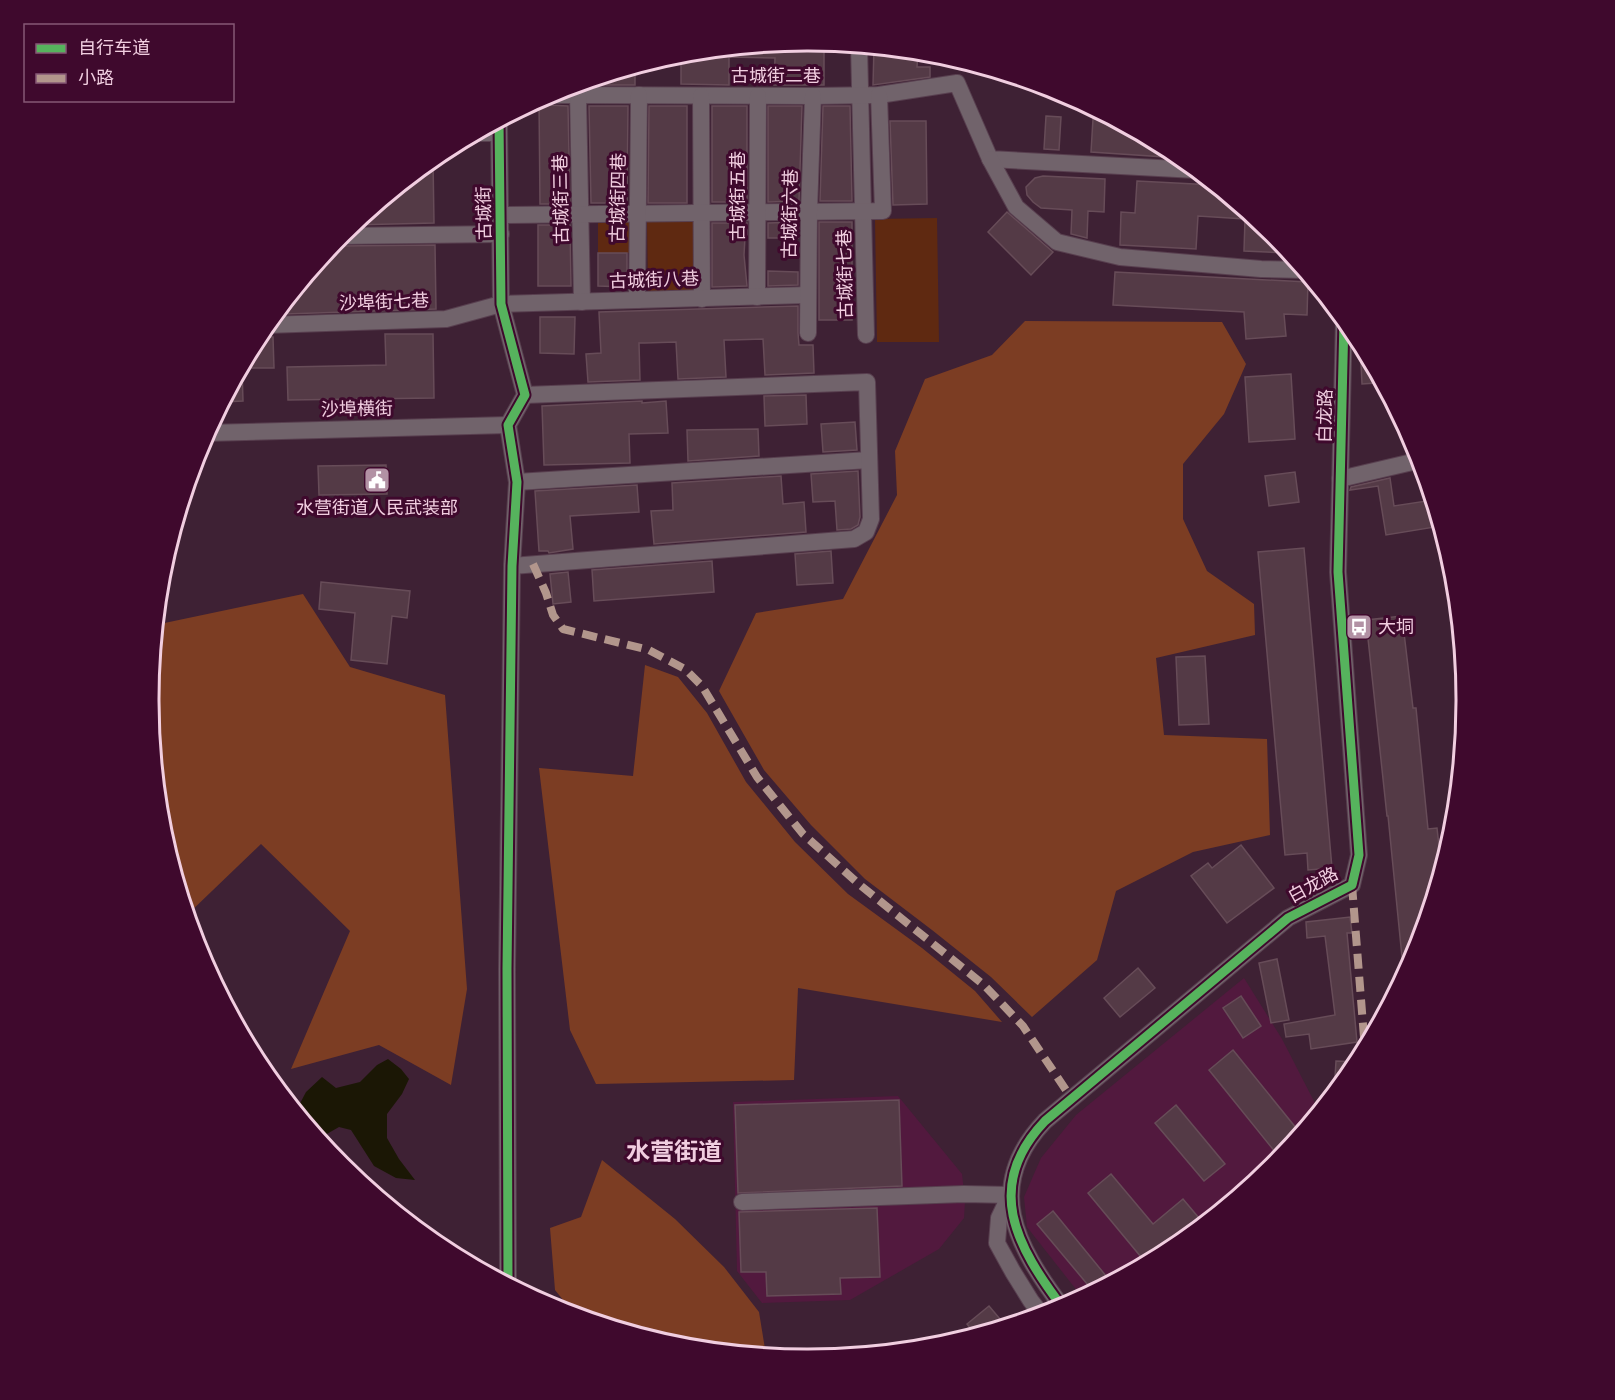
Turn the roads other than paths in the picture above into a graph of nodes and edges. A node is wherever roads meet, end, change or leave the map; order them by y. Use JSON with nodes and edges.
{"nodes":[{"id":1,"x":859,"y":53,"type":"edge"},
{"id":2,"x":572,"y":95,"type":"edge"},
{"id":3,"x":578,"y":95,"type":"junction"},
{"id":4,"x":639,"y":95,"type":"junction"},
{"id":5,"x":879,"y":95,"type":"junction"},
{"id":6,"x":701,"y":96,"type":"junction"},
{"id":7,"x":758,"y":96,"type":"junction"},
{"id":8,"x":813,"y":96,"type":"junction"},
{"id":9,"x":860,"y":96,"type":"junction"},
{"id":10,"x":499,"y":129,"type":"edge"},
{"id":11,"x":990,"y":159,"type":"junction"},
{"id":12,"x":1181,"y":169,"type":"edge"},
{"id":13,"x":809,"y":212,"type":"junction"},
{"id":14,"x":863,"y":212,"type":"junction"},
{"id":15,"x":701,"y":213,"type":"junction"},
{"id":16,"x":758,"y":213,"type":"junction"},
{"id":17,"x":581,"y":214,"type":"junction"},
{"id":18,"x":637,"y":214,"type":"junction"},
{"id":19,"x":500,"y":215,"type":"junction"},
{"id":20,"x":501,"y":234,"type":"junction"},
{"id":21,"x":355,"y":236,"type":"edge"},
{"id":22,"x":1293,"y":270,"type":"edge"},
{"id":23,"x":808,"y":295,"type":"junction"},
{"id":24,"x":757,"y":297,"type":"junction"},
{"id":25,"x":702,"y":298,"type":"junction"},
{"id":26,"x":637,"y":300,"type":"junction"},
{"id":27,"x":582,"y":302,"type":"junction"},
{"id":28,"x":501,"y":304,"type":"junction"},
{"id":29,"x":279,"y":325,"type":"edge"},
{"id":30,"x":808,"y":333,"type":"dead end"},
{"id":31,"x":1344,"y":334,"type":"edge"},
{"id":32,"x":866,"y":335,"type":"dead end"},
{"id":33,"x":525,"y":396,"type":"junction"},
{"id":34,"x":508,"y":425,"type":"junction"},
{"id":35,"x":217,"y":432,"type":"edge"},
{"id":36,"x":869,"y":460,"type":"junction"},
{"id":37,"x":1411,"y":462,"type":"edge"},
{"id":38,"x":1340,"y":479,"type":"junction"},
{"id":39,"x":517,"y":482,"type":"junction"},
{"id":40,"x":512,"y":566,"type":"junction"},
{"id":41,"x":1010,"y":1195,"type":"junction"},
{"id":42,"x":742,"y":1202,"type":"dead end"},
{"id":43,"x":508,"y":1275,"type":"edge"},
{"id":44,"x":1057,"y":1300,"type":"edge"},
{"id":45,"x":1036,"y":1307,"type":"edge"}],
"edges":[{"from":1,"to":9,"type":"street","name":"古城街七巷"},
{"from":2,"to":3,"type":"street","name":"古城街二巷"},
{"from":3,"to":4,"type":"street","name":"古城街二巷"},
{"from":3,"to":17,"type":"street","name":"古城街三巷"},
{"from":4,"to":6,"type":"street","name":"古城街二巷"},
{"from":4,"to":18,"type":"street","name":"古城街四巷"},
{"from":5,"to":9,"type":"street","name":"古城街二巷"},
{"from":5,"to":11,"type":"street","name":"古城街二巷"},
{"from":5,"to":14,"type":"street","name":"古城街七巷"},
{"from":6,"to":7,"type":"street","name":"古城街二巷"},
{"from":6,"to":15,"type":"street"},
{"from":7,"to":8,"type":"street","name":"古城街二巷"},
{"from":7,"to":16,"type":"street","name":"古城街五巷"},
{"from":8,"to":9,"type":"street","name":"古城街二巷"},
{"from":8,"to":13,"type":"street","name":"古城街六巷"},
{"from":9,"to":14,"type":"street","name":"古城街七巷"},
{"from":10,"to":19,"type":"street","name":"古城街"},
{"from":11,"to":12,"type":"street"},
{"from":11,"to":22,"type":"street"},
{"from":13,"to":14,"type":"street"},
{"from":13,"to":16,"type":"street"},
{"from":13,"to":23,"type":"street","name":"古城街六巷"},
{"from":14,"to":32,"type":"street","name":"古城街七巷"},
{"from":15,"to":16,"type":"street"},
{"from":15,"to":18,"type":"street"},
{"from":15,"to":25,"type":"street"},
{"from":16,"to":24,"type":"street","name":"古城街五巷"},
{"from":17,"to":18,"type":"street"},
{"from":17,"to":19,"type":"street"},
{"from":17,"to":27,"type":"street","name":"古城街三巷"},
{"from":18,"to":26,"type":"street","name":"古城街四巷"},
{"from":19,"to":20,"type":"street","name":"古城街"},
{"from":20,"to":21,"type":"street"},
{"from":20,"to":28,"type":"street","name":"古城街"},
{"from":23,"to":24,"type":"street","name":"古城街八巷"},
{"from":23,"to":30,"type":"street","name":"古城街六巷"},
{"from":24,"to":25,"type":"street","name":"古城街八巷"},
{"from":25,"to":26,"type":"street","name":"古城街八巷"},
{"from":26,"to":27,"type":"street","name":"古城街八巷"},
{"from":27,"to":28,"type":"street","name":"古城街八巷"},
{"from":28,"to":29,"type":"street","name":"沙埠街七巷"},
{"from":28,"to":33,"type":"street","name":"古城街"},
{"from":31,"to":38,"type":"street","name":"白龙路"},
{"from":33,"to":34,"type":"street"},
{"from":33,"to":36,"type":"street"},
{"from":34,"to":35,"type":"street","name":"沙埠横街"},
{"from":34,"to":39,"type":"street"},
{"from":36,"to":39,"type":"street"},
{"from":36,"to":40,"type":"street"},
{"from":37,"to":38,"type":"street"},
{"from":38,"to":41,"type":"street","name":"白龙路"},
{"from":39,"to":40,"type":"street"},
{"from":40,"to":43,"type":"street"},
{"from":41,"to":42,"type":"street"},
{"from":41,"to":44,"type":"street","name":"白龙路"},
{"from":41,"to":45,"type":"street"}]}
